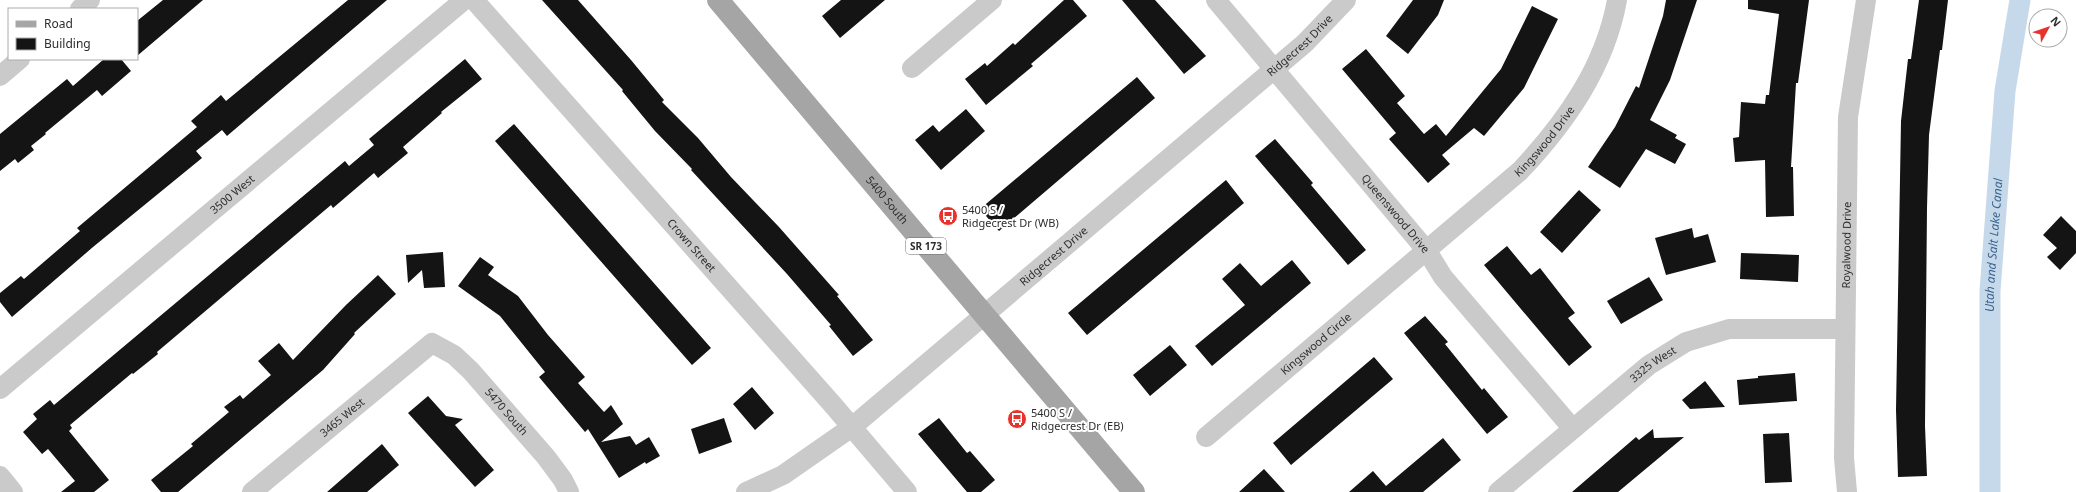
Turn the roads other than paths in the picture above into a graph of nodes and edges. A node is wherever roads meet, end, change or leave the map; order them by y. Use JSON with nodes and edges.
{"nodes":[{"id":1,"x":90,"y":0,"type":"edge"},
{"id":2,"x":464,"y":0,"type":"edge"},
{"id":3,"x":474,"y":0,"type":"edge"},
{"id":4,"x":718,"y":0,"type":"edge"},
{"id":5,"x":992,"y":0,"type":"edge"},
{"id":6,"x":1216,"y":0,"type":"edge"},
{"id":7,"x":1346,"y":0,"type":"edge"},
{"id":8,"x":1617,"y":0,"type":"edge"},
{"id":9,"x":1866,"y":0,"type":"edge"},
{"id":10,"x":81,"y":8,"type":"edge"},
{"id":11,"x":19,"y":60,"type":"edge"},
{"id":12,"x":912,"y":68,"type":"dead end"},
{"id":13,"x":1275,"y":69,"type":"junction"},
{"id":14,"x":0,"y":76,"type":"edge"},
{"id":15,"x":1427,"y":251,"type":"junction"},
{"id":16,"x":984,"y":314,"type":"junction"},
{"id":17,"x":1845,"y":329,"type":"junction"},
{"id":18,"x":432,"y":343,"type":"joint"},
{"id":19,"x":0,"y":389,"type":"edge"},
{"id":20,"x":852,"y":426,"type":"junction"},
{"id":21,"x":1573,"y":429,"type":"junction"},
{"id":22,"x":1206,"y":437,"type":"dead end"},
{"id":23,"x":0,"y":476,"type":"edge"},
{"id":24,"x":13,"y":492,"type":"edge"},
{"id":25,"x":252,"y":492,"type":"edge"},
{"id":26,"x":569,"y":492,"type":"edge"},
{"id":27,"x":746,"y":492,"type":"edge"},
{"id":28,"x":907,"y":492,"type":"edge"},
{"id":29,"x":1134,"y":492,"type":"edge"},
{"id":30,"x":1498,"y":492,"type":"edge"},
{"id":31,"x":1847,"y":492,"type":"edge"}],
"edges":[{"from":1,"to":10,"type":"street"},
{"from":2,"to":19,"type":"street","name":"3500 West"},
{"from":3,"to":20,"type":"street","name":"Crown Street"},
{"from":4,"to":16,"type":"main road","name":"5400 South","number":"SR 173"},
{"from":5,"to":12,"type":"street"},
{"from":6,"to":13,"type":"street","name":"Queenswood Drive"},
{"from":7,"to":13,"type":"street","name":"Ridgecrest Drive"},
{"from":8,"to":15,"type":"street","name":"Kingswood Drive"},
{"from":9,"to":17,"type":"street","name":"Royalwood Drive"},
{"from":11,"to":14,"type":"street"},
{"from":13,"to":15,"type":"street","name":"Queenswood Drive"},
{"from":13,"to":16,"type":"street","name":"Ridgecrest Drive"},
{"from":15,"to":21,"type":"street","name":"Queenswood Drive"},
{"from":15,"to":22,"type":"street","name":"Kingswood Circle"},
{"from":16,"to":20,"type":"street","name":"Ridgecrest Drive"},
{"from":16,"to":29,"type":"main road","name":"5400 South","number":"SR 173"},
{"from":17,"to":21,"type":"street","name":"3325 West"},
{"from":17,"to":31,"type":"street","name":"Royalwood Drive"},
{"from":18,"to":25,"type":"street","name":"3465 West"},
{"from":18,"to":26,"type":"street","name":"5470 South"},
{"from":20,"to":27,"type":"street","name":"Ridgecrest Drive"},
{"from":20,"to":28,"type":"street","name":"Crown Street"},
{"from":21,"to":30,"type":"street","name":"3325 West"},
{"from":23,"to":24,"type":"street"}]}
